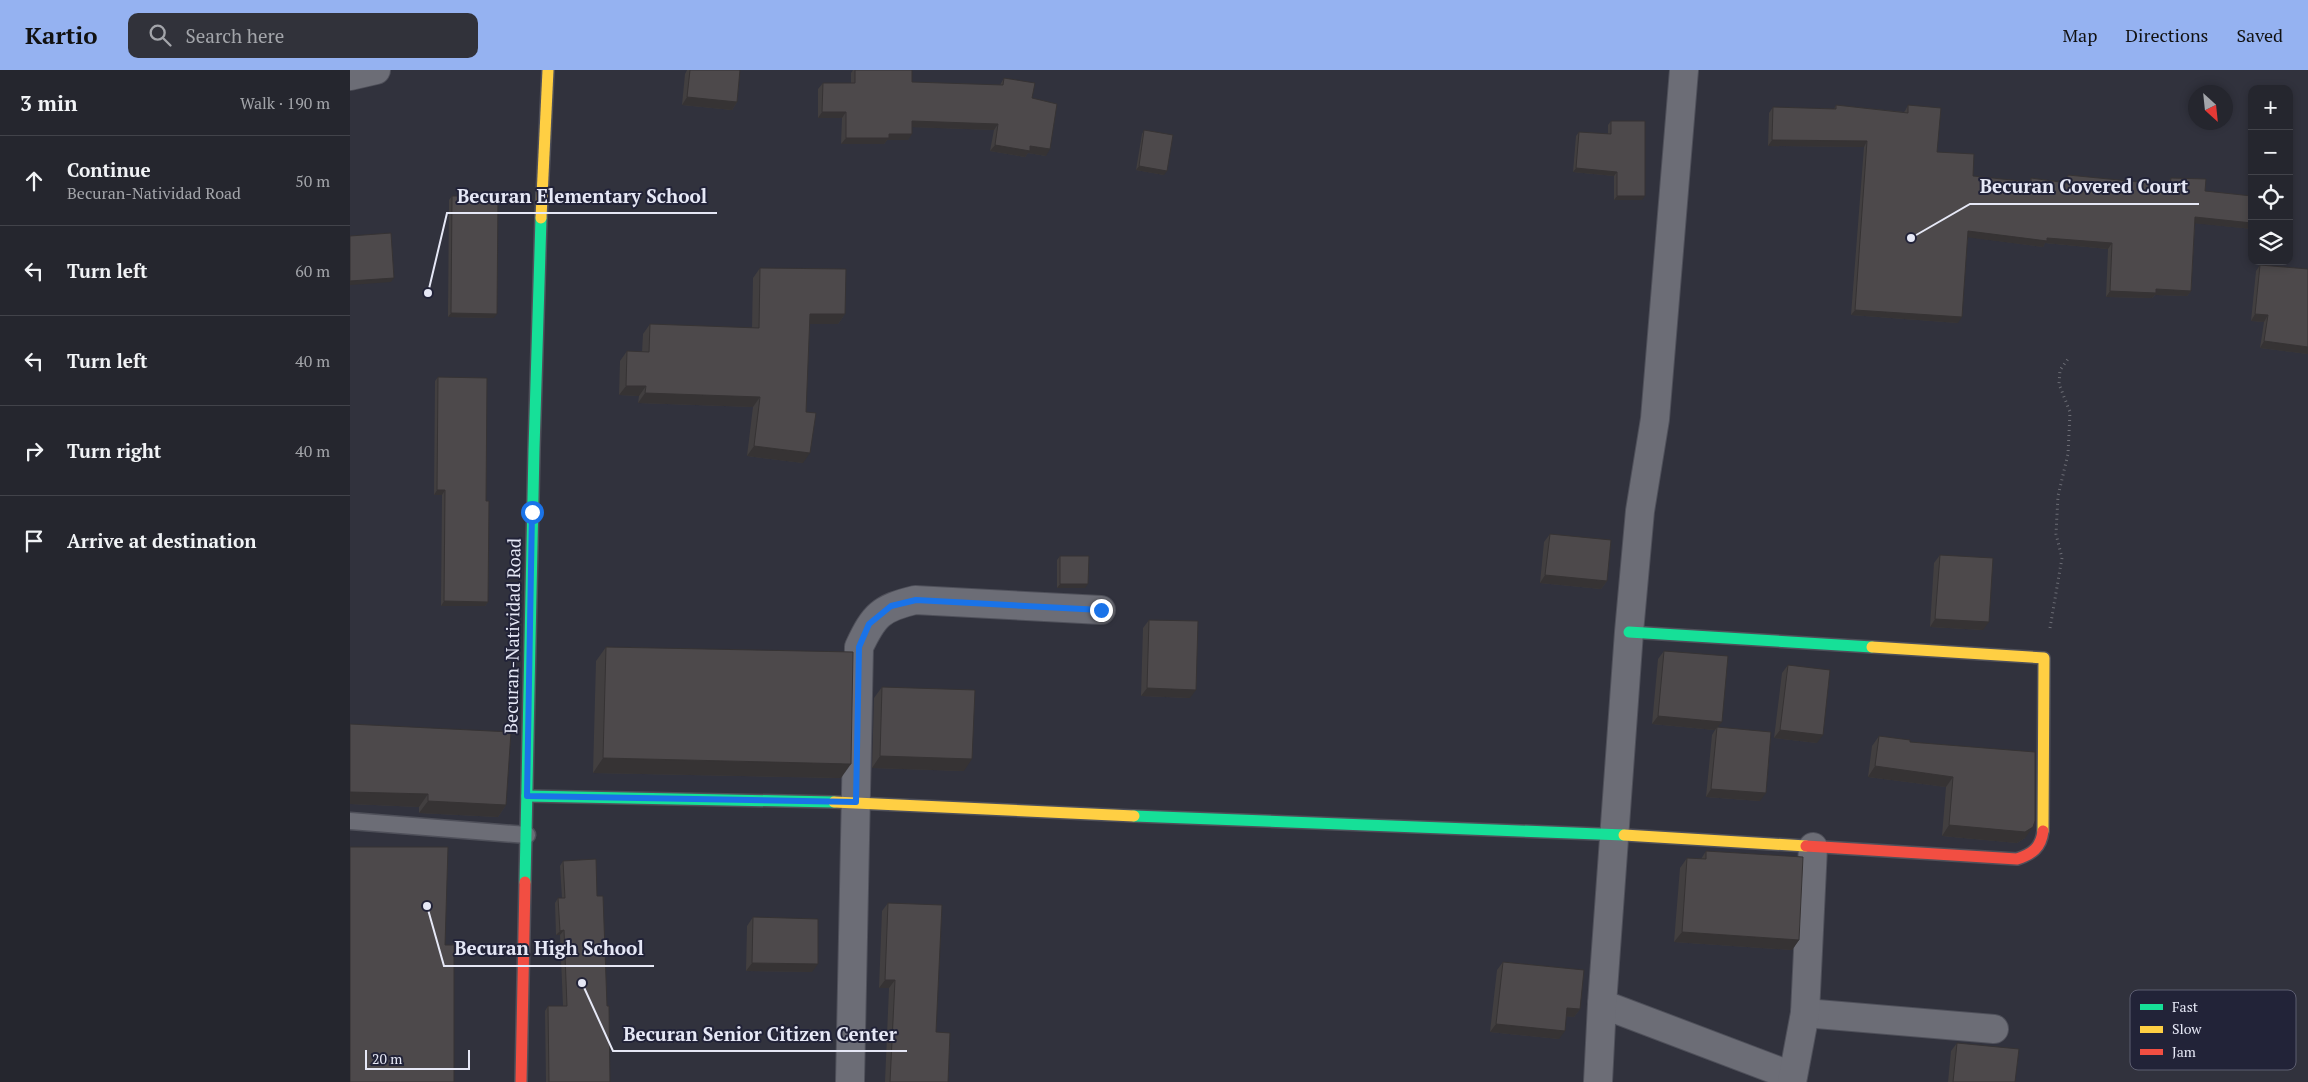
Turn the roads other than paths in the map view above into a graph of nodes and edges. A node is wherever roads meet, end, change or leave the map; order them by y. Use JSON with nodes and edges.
{"nodes":[{"id":1,"x":376,"y":70,"type":"edge"},
{"id":2,"x":548,"y":70,"type":"edge"},
{"id":3,"x":1684,"y":70,"type":"edge"},
{"id":4,"x":350,"y":76,"type":"edge"},
{"id":5,"x":1101,"y":610,"type":"dead end"},
{"id":6,"x":1629,"y":632,"type":"junction"},
{"id":7,"x":527,"y":796,"type":"junction"},
{"id":8,"x":856,"y":802,"type":"junction"},
{"id":9,"x":350,"y":821,"type":"edge"},
{"id":10,"x":1615,"y":834,"type":"junction"},
{"id":11,"x":527,"y":835,"type":"junction"},
{"id":12,"x":1813,"y":847,"type":"junction"},
{"id":13,"x":1602,"y":1004,"type":"junction"},
{"id":14,"x":1805,"y":1013,"type":"junction"},
{"id":15,"x":1994,"y":1029,"type":"dead end"},
{"id":16,"x":1792,"y":1079,"type":"edge"},
{"id":17,"x":521,"y":1082,"type":"edge"},
{"id":18,"x":850,"y":1082,"type":"edge"},
{"id":19,"x":1598,"y":1082,"type":"edge"}],
"edges":[{"from":1,"to":4,"type":"street"},
{"from":2,"to":7,"type":"street","name":"Becuran-Natividad Road"},
{"from":3,"to":6,"type":"street"},
{"from":5,"to":8,"type":"street"},
{"from":6,"to":10,"type":"street"},
{"from":6,"to":12,"type":"street"},
{"from":7,"to":8,"type":"street"},
{"from":7,"to":11,"type":"street","name":"Becuran-Natividad Road"},
{"from":8,"to":10,"type":"street"},
{"from":8,"to":18,"type":"street"},
{"from":9,"to":11,"type":"lane"},
{"from":10,"to":12,"type":"street"},
{"from":10,"to":13,"type":"street"},
{"from":11,"to":17,"type":"street","name":"Becuran-Natividad Road"},
{"from":12,"to":14,"type":"street"},
{"from":13,"to":16,"type":"street"},
{"from":13,"to":19,"type":"street"},
{"from":14,"to":15,"type":"street"},
{"from":14,"to":16,"type":"street"}]}
